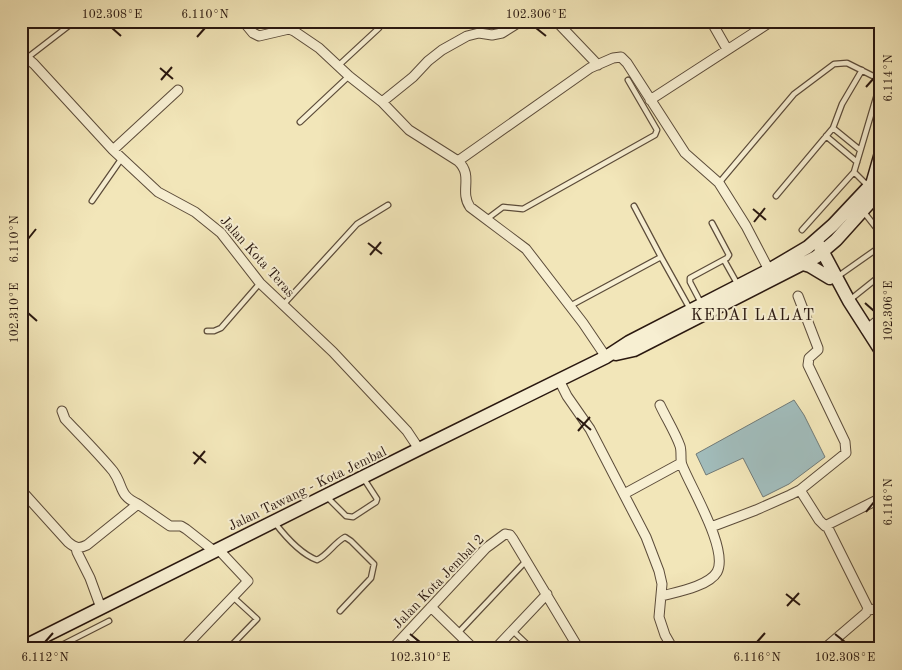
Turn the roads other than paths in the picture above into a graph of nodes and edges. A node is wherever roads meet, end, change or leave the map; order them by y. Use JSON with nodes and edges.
{"nodes":[{"id":1,"x":75,"y":21,"type":"edge"},
{"id":2,"x":243,"y":21,"type":"edge"},
{"id":3,"x":380,"y":21,"type":"edge"},
{"id":4,"x":521,"y":21,"type":"edge"},
{"id":5,"x":556,"y":21,"type":"edge"},
{"id":6,"x":712,"y":21,"type":"edge"},
{"id":7,"x":772,"y":21,"type":"edge"},
{"id":8,"x":727,"y":50,"type":"junction"},
{"id":9,"x":24,"y":56,"type":"edge"},
{"id":10,"x":598,"y":65,"type":"junction"},
{"id":11,"x":337,"y":66,"type":"junction"},
{"id":12,"x":862,"y":70,"type":"junction"},
{"id":13,"x":349,"y":76,"type":"junction"},
{"id":14,"x":628,"y":80,"type":"dead end"},
{"id":15,"x":881,"y":80,"type":"edge"},
{"id":16,"x":178,"y":90,"type":"dead end"},
{"id":17,"x":650,"y":100,"type":"junction"},
{"id":18,"x":382,"y":102,"type":"junction"},
{"id":19,"x":656,"y":109,"type":"junction"},
{"id":20,"x":647,"y":113,"type":"junction"},
{"id":21,"x":300,"y":122,"type":"dead end"},
{"id":22,"x":833,"y":128,"type":"junction"},
{"id":23,"x":826,"y":136,"type":"junction"},
{"id":24,"x":113,"y":150,"type":"junction"},
{"id":25,"x":860,"y":150,"type":"junction"},
{"id":26,"x":881,"y":153,"type":"edge"},
{"id":27,"x":122,"y":158,"type":"junction"},
{"id":28,"x":458,"y":161,"type":"junction"},
{"id":29,"x":857,"y":162,"type":"junction"},
{"id":30,"x":854,"y":172,"type":"junction"},
{"id":31,"x":881,"y":174,"type":"edge"},
{"id":32,"x":719,"y":183,"type":"junction"},
{"id":33,"x":874,"y":187,"type":"edge"},
{"id":34,"x":776,"y":196,"type":"dead end"},
{"id":35,"x":92,"y":201,"type":"dead end"},
{"id":36,"x":388,"y":205,"type":"dead end"},
{"id":37,"x":634,"y":206,"type":"dead end"},
{"id":38,"x":862,"y":210,"type":"junction"},
{"id":39,"x":486,"y":220,"type":"junction"},
{"id":40,"x":712,"y":223,"type":"dead end"},
{"id":41,"x":879,"y":227,"type":"edge"},
{"id":42,"x":802,"y":230,"type":"dead end"},
{"id":43,"x":881,"y":234,"type":"edge"},
{"id":44,"x":836,"y":240,"type":"junction"},
{"id":45,"x":881,"y":246,"type":"edge"},
{"id":46,"x":816,"y":249,"type":"junction"},
{"id":47,"x":661,"y":257,"type":"junction"},
{"id":48,"x":724,"y":260,"type":"junction"},
{"id":49,"x":804,"y":264,"type":"junction"},
{"id":50,"x":768,"y":270,"type":"junction"},
{"id":51,"x":881,"y":275,"type":"edge"},
{"id":52,"x":834,"y":276,"type":"junction"},
{"id":53,"x":260,"y":283,"type":"junction"},
{"id":54,"x":738,"y":286,"type":"junction"},
{"id":55,"x":798,"y":296,"type":"dead end"},
{"id":56,"x":849,"y":301,"type":"junction"},
{"id":57,"x":283,"y":305,"type":"junction"},
{"id":58,"x":570,"y":306,"type":"junction"},
{"id":59,"x":696,"y":308,"type":"junction"},
{"id":60,"x":881,"y":318,"type":"edge"},
{"id":61,"x":866,"y":330,"type":"junction"},
{"id":62,"x":207,"y":331,"type":"dead end"},
{"id":63,"x":881,"y":351,"type":"edge"},
{"id":64,"x":606,"y":357,"type":"junction"},
{"id":65,"x":559,"y":380,"type":"junction"},
{"id":66,"x":660,"y":405,"type":"dead end"},
{"id":67,"x":62,"y":411,"type":"dead end"},
{"id":68,"x":419,"y":449,"type":"junction"},
{"id":69,"x":681,"y":463,"type":"junction"},
{"id":70,"x":363,"y":478,"type":"junction"},
{"id":71,"x":21,"y":490,"type":"edge"},
{"id":72,"x":800,"y":490,"type":"junction"},
{"id":73,"x":624,"y":494,"type":"junction"},
{"id":74,"x":326,"y":496,"type":"junction"},
{"id":75,"x":881,"y":498,"type":"edge"},
{"id":76,"x":138,"y":504,"type":"junction"},
{"id":77,"x":274,"y":522,"type":"junction"},
{"id":78,"x":827,"y":526,"type":"junction"},
{"id":79,"x":711,"y":528,"type":"junction"},
{"id":80,"x":76,"y":548,"type":"junction"},
{"id":81,"x":216,"y":550,"type":"junction"},
{"id":82,"x":526,"y":561,"type":"junction"},
{"id":83,"x":547,"y":594,"type":"junction"},
{"id":84,"x":662,"y":596,"type":"junction"},
{"id":85,"x":233,"y":597,"type":"junction"},
{"id":86,"x":431,"y":607,"type":"junction"},
{"id":87,"x":101,"y":608,"type":"junction"},
{"id":88,"x":876,"y":610,"type":"edge"},
{"id":89,"x":340,"y":611,"type":"dead end"},
{"id":90,"x":109,"y":621,"type":"dead end"},
{"id":91,"x":512,"y":630,"type":"junction"},
{"id":92,"x":458,"y":633,"type":"junction"},
{"id":93,"x":406,"y":634,"type":"junction"},
{"id":94,"x":45,"y":643,"type":"edge"},
{"id":95,"x":21,"y":648,"type":"edge"},
{"id":96,"x":54,"y":649,"type":"edge"},
{"id":97,"x":183,"y":649,"type":"edge"},
{"id":98,"x":228,"y":649,"type":"edge"},
{"id":99,"x":392,"y":649,"type":"edge"},
{"id":100,"x":422,"y":649,"type":"edge"},
{"id":101,"x":474,"y":649,"type":"edge"},
{"id":102,"x":495,"y":649,"type":"edge"},
{"id":103,"x":532,"y":649,"type":"edge"},
{"id":104,"x":579,"y":649,"type":"edge"},
{"id":105,"x":673,"y":649,"type":"edge"},
{"id":106,"x":824,"y":649,"type":"edge"}],
"edges":[{"from":1,"to":9,"type":"lane"},
{"from":2,"to":11,"type":"street"},
{"from":3,"to":11,"type":"lane"},
{"from":4,"to":18,"type":"street"},
{"from":5,"to":10,"type":"street"},
{"from":6,"to":8,"type":"street"},
{"from":7,"to":8,"type":"street"},
{"from":8,"to":17,"type":"street"},
{"from":9,"to":24,"type":"street","name":"Jalan Kota Teras"},
{"from":10,"to":17,"type":"street"},
{"from":10,"to":28,"type":"street"},
{"from":11,"to":13,"type":"street"},
{"from":12,"to":15,"type":"lane"},
{"from":12,"to":22,"type":"lane"},
{"from":12,"to":32,"type":"lane"},
{"from":13,"to":18,"type":"street"},
{"from":13,"to":21,"type":"lane"},
{"from":14,"to":20,"type":"lane"},
{"from":15,"to":25,"type":"lane"},
{"from":16,"to":24,"type":"street"},
{"from":17,"to":19,"type":"street"},
{"from":18,"to":28,"type":"street"},
{"from":19,"to":20,"type":"lane"},
{"from":19,"to":32,"type":"street"},
{"from":20,"to":39,"type":"lane"},
{"from":22,"to":23,"type":"lane"},
{"from":22,"to":25,"type":"lane"},
{"from":23,"to":29,"type":"lane"},
{"from":23,"to":34,"type":"lane"},
{"from":24,"to":27,"type":"street","name":"Jalan Kota Teras"},
{"from":25,"to":29,"type":"lane"},
{"from":26,"to":33,"type":"main road"},
{"from":27,"to":35,"type":"lane"},
{"from":27,"to":53,"type":"street","name":"Jalan Kota Teras"},
{"from":28,"to":39,"type":"street"},
{"from":29,"to":30,"type":"lane"},
{"from":30,"to":33,"type":"lane"},
{"from":30,"to":42,"type":"lane"},
{"from":31,"to":33,"type":"main road"},
{"from":32,"to":50,"type":"street"},
{"from":33,"to":38,"type":"main road"},
{"from":33,"to":46,"type":"main road"},
{"from":36,"to":57,"type":"lane"},
{"from":37,"to":47,"type":"lane"},
{"from":38,"to":41,"type":"lane"},
{"from":38,"to":44,"type":"main road"},
{"from":39,"to":58,"type":"street"},
{"from":40,"to":48,"type":"lane"},
{"from":41,"to":43,"type":"lane"},
{"from":44,"to":46,"type":"main road"},
{"from":44,"to":52,"type":"main road"},
{"from":45,"to":52,"type":"lane"},
{"from":46,"to":49,"type":"main road","name":"Jalan Tawang - Kota Jembal"},
{"from":46,"to":50,"type":"main road","name":"Jalan Tawang - Kota Jembal"},
{"from":46,"to":52,"type":"main road"},
{"from":47,"to":58,"type":"lane"},
{"from":47,"to":59,"type":"lane"},
{"from":48,"to":54,"type":"lane"},
{"from":48,"to":59,"type":"lane"},
{"from":49,"to":52,"type":"main road"},
{"from":49,"to":64,"type":"main road","name":"Jalan Tawang - Kota Jembal"},
{"from":50,"to":54,"type":"main road","name":"Jalan Tawang - Kota Jembal"},
{"from":51,"to":56,"type":"lane"},
{"from":52,"to":56,"type":"main road"},
{"from":53,"to":57,"type":"street","name":"Jalan Kota Teras"},
{"from":53,"to":62,"type":"lane"},
{"from":54,"to":59,"type":"main road","name":"Jalan Tawang - Kota Jembal"},
{"from":55,"to":72,"type":"street"},
{"from":56,"to":61,"type":"main road"},
{"from":57,"to":68,"type":"street","name":"Jalan Kota Teras"},
{"from":58,"to":64,"type":"street"},
{"from":59,"to":64,"type":"main road","name":"Jalan Tawang - Kota Jembal"},
{"from":60,"to":61,"type":"street"},
{"from":61,"to":63,"type":"main road"},
{"from":64,"to":65,"type":"main road","name":"Jalan Tawang - Kota Jembal"},
{"from":65,"to":68,"type":"main road","name":"Jalan Tawang - Kota Jembal"},
{"from":65,"to":73,"type":"street"},
{"from":66,"to":69,"type":"street"},
{"from":67,"to":76,"type":"street"},
{"from":68,"to":70,"type":"main road","name":"Jalan Tawang - Kota Jembal"},
{"from":69,"to":73,"type":"street"},
{"from":69,"to":79,"type":"street"},
{"from":70,"to":74,"type":"main road","name":"Jalan Tawang - Kota Jembal"},
{"from":70,"to":74,"type":"lane"},
{"from":71,"to":80,"type":"street"},
{"from":72,"to":78,"type":"street"},
{"from":72,"to":79,"type":"street"},
{"from":73,"to":84,"type":"street"},
{"from":74,"to":77,"type":"main road","name":"Jalan Tawang - Kota Jembal"},
{"from":75,"to":78,"type":"street"},
{"from":76,"to":80,"type":"street"},
{"from":76,"to":81,"type":"street"},
{"from":77,"to":81,"type":"main road","name":"Jalan Tawang - Kota Jembal"},
{"from":77,"to":89,"type":"lane"},
{"from":78,"to":88,"type":"street"},
{"from":79,"to":84,"type":"street"},
{"from":80,"to":87,"type":"street"},
{"from":81,"to":85,"type":"street"},
{"from":81,"to":87,"type":"main road","name":"Jalan Tawang - Kota Jembal"},
{"from":82,"to":83,"type":"street"},
{"from":82,"to":86,"type":"street","name":"Jalan Kota Jembal 2"},
{"from":82,"to":92,"type":"lane"},
{"from":83,"to":91,"type":"street"},
{"from":83,"to":104,"type":"street"},
{"from":84,"to":105,"type":"street"},
{"from":85,"to":97,"type":"street"},
{"from":85,"to":98,"type":"lane"},
{"from":86,"to":92,"type":"street"},
{"from":86,"to":93,"type":"street","name":"Jalan Kota Jembal 2"},
{"from":87,"to":94,"type":"main road","name":"Jalan Tawang - Kota Jembal"},
{"from":88,"to":106,"type":"street"},
{"from":90,"to":96,"type":"lane"},
{"from":91,"to":102,"type":"street"},
{"from":91,"to":103,"type":"lane"},
{"from":92,"to":101,"type":"street"},
{"from":93,"to":99,"type":"street","name":"Jalan Kota Jembal 2"},
{"from":93,"to":100,"type":"lane"},
{"from":94,"to":95,"type":"main road","name":"Jalan Tawang - Kota Jembal"}]}
